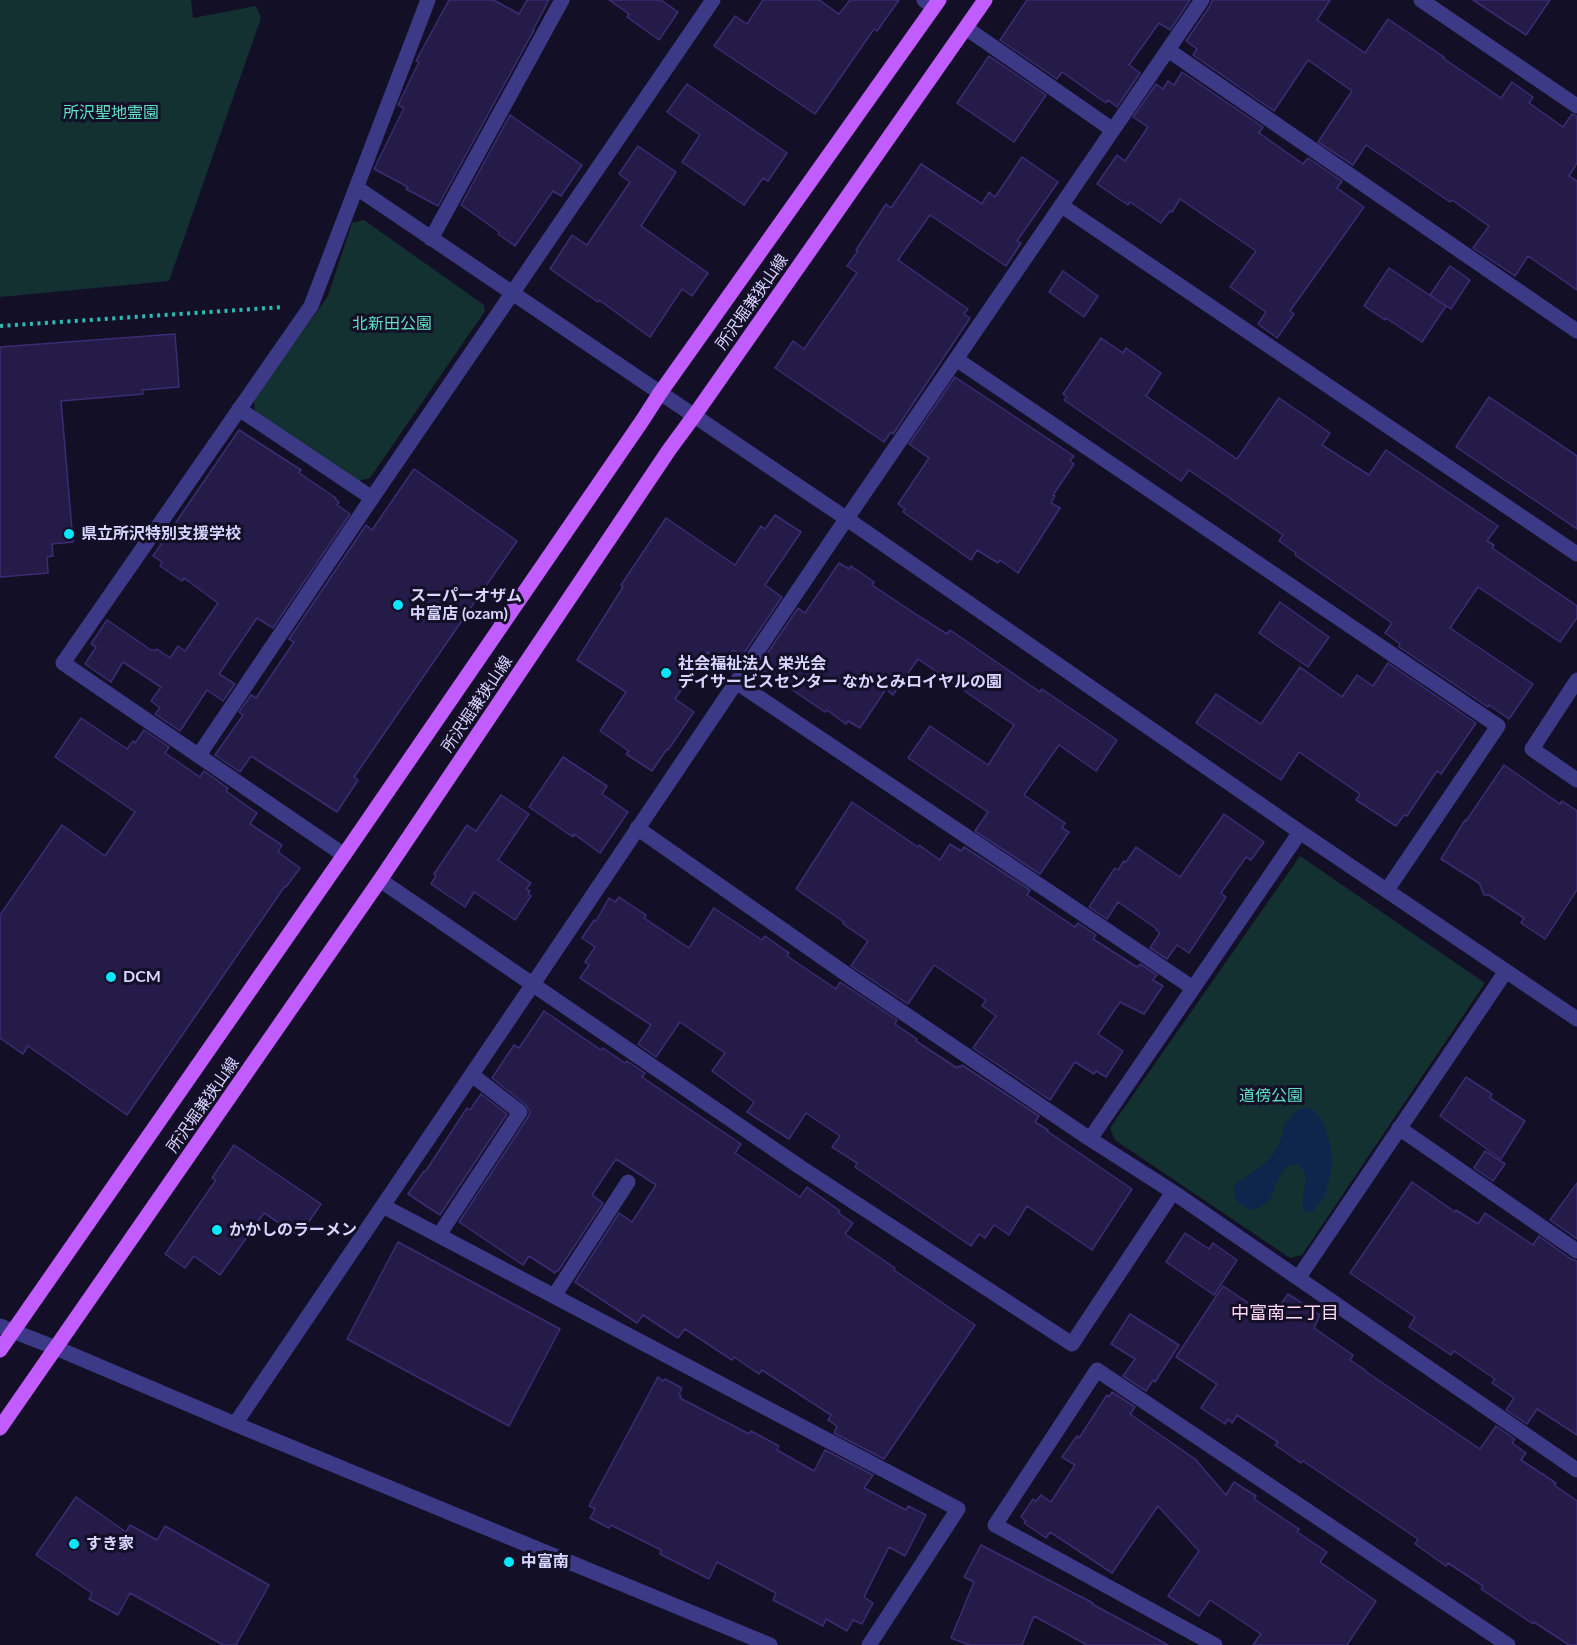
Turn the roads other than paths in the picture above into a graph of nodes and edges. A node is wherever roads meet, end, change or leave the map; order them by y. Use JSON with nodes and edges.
{"nodes":[{"id":1,"x":428,"y":0,"type":"edge"},
{"id":2,"x":562,"y":0,"type":"edge"},
{"id":3,"x":713,"y":0,"type":"edge"},
{"id":4,"x":985,"y":0,"type":"edge"},
{"id":5,"x":1202,"y":0,"type":"edge"},
{"id":6,"x":1421,"y":0,"type":"edge"},
{"id":7,"x":932,"y":2,"type":"edge"},
{"id":8,"x":966,"y":28,"type":"junction"},
{"id":9,"x":1168,"y":50,"type":"junction"},
{"id":10,"x":1577,"y":106,"type":"edge"},
{"id":11,"x":1113,"y":130,"type":"junction"},
{"id":12,"x":357,"y":188,"type":"junction"},
{"id":13,"x":1062,"y":206,"type":"junction"},
{"id":14,"x":431,"y":239,"type":"junction"},
{"id":15,"x":512,"y":294,"type":"junction"},
{"id":16,"x":1577,"y":331,"type":"edge"},
{"id":17,"x":956,"y":359,"type":"junction"},
{"id":18,"x":660,"y":393,"type":"junction"},
{"id":19,"x":239,"y":409,"type":"junction"},
{"id":20,"x":694,"y":416,"type":"junction"},
{"id":21,"x":372,"y":498,"type":"junction"},
{"id":22,"x":847,"y":519,"type":"junction"},
{"id":23,"x":1577,"y":554,"type":"edge"},
{"id":24,"x":1577,"y":680,"type":"edge"},
{"id":25,"x":736,"y":682,"type":"junction"},
{"id":26,"x":199,"y":755,"type":"junction"},
{"id":27,"x":1577,"y":780,"type":"edge"},
{"id":28,"x":638,"y":828,"type":"junction"},
{"id":29,"x":1300,"y":832,"type":"junction"},
{"id":30,"x":344,"y":855,"type":"junction"},
{"id":31,"x":380,"y":880,"type":"junction"},
{"id":32,"x":1387,"y":890,"type":"junction"},
{"id":33,"x":1506,"y":971,"type":"junction"},
{"id":34,"x":533,"y":984,"type":"junction"},
{"id":35,"x":1193,"y":988,"type":"junction"},
{"id":36,"x":1577,"y":1019,"type":"edge"},
{"id":37,"x":472,"y":1075,"type":"junction"},
{"id":38,"x":1399,"y":1128,"type":"junction"},
{"id":39,"x":1090,"y":1139,"type":"junction"},
{"id":40,"x":628,"y":1182,"type":"dead end"},
{"id":41,"x":1173,"y":1192,"type":"junction"},
{"id":42,"x":382,"y":1206,"type":"junction"},
{"id":43,"x":439,"y":1235,"type":"junction"},
{"id":44,"x":1577,"y":1251,"type":"edge"},
{"id":45,"x":1299,"y":1278,"type":"junction"},
{"id":46,"x":554,"y":1296,"type":"junction"},
{"id":47,"x":6,"y":1329,"type":"edge"},
{"id":48,"x":56,"y":1348,"type":"junction"},
{"id":49,"x":0,"y":1350,"type":"edge"},
{"id":50,"x":234,"y":1424,"type":"junction"},
{"id":51,"x":0,"y":1428,"type":"edge"},
{"id":52,"x":1577,"y":1470,"type":"edge"},
{"id":53,"x":771,"y":1645,"type":"edge"},
{"id":54,"x":869,"y":1645,"type":"edge"},
{"id":55,"x":1215,"y":1645,"type":"edge"},
{"id":56,"x":1508,"y":1645,"type":"edge"}],
"edges":[{"from":1,"to":12,"type":"street"},
{"from":2,"to":14,"type":"street"},
{"from":3,"to":15,"type":"street"},
{"from":4,"to":8,"type":"main road","name":"所沢堀兼狭山線"},
{"from":5,"to":9,"type":"street"},
{"from":6,"to":10,"type":"street"},
{"from":7,"to":18,"type":"main road","name":"所沢堀兼狭山線"},
{"from":8,"to":11,"type":"street"},
{"from":8,"to":20,"type":"main road","name":"所沢堀兼狭山線"},
{"from":9,"to":11,"type":"street"},
{"from":9,"to":16,"type":"street"},
{"from":11,"to":13,"type":"street"},
{"from":12,"to":14,"type":"street"},
{"from":12,"to":19,"type":"street"},
{"from":13,"to":17,"type":"street"},
{"from":13,"to":23,"type":"street"},
{"from":14,"to":15,"type":"street"},
{"from":15,"to":18,"type":"street"},
{"from":15,"to":21,"type":"street"},
{"from":17,"to":22,"type":"street"},
{"from":17,"to":32,"type":"street"},
{"from":18,"to":20,"type":"street"},
{"from":18,"to":30,"type":"main road","name":"所沢堀兼狭山線"},
{"from":19,"to":21,"type":"street"},
{"from":19,"to":26,"type":"street"},
{"from":20,"to":22,"type":"street"},
{"from":20,"to":31,"type":"main road","name":"所沢堀兼狭山線"},
{"from":21,"to":26,"type":"street"},
{"from":22,"to":25,"type":"street"},
{"from":22,"to":29,"type":"street"},
{"from":24,"to":27,"type":"street"},
{"from":25,"to":28,"type":"street"},
{"from":25,"to":35,"type":"street"},
{"from":26,"to":30,"type":"street"},
{"from":28,"to":34,"type":"street"},
{"from":28,"to":39,"type":"street"},
{"from":29,"to":32,"type":"street"},
{"from":29,"to":35,"type":"street"},
{"from":30,"to":47,"type":"main road","name":"所沢堀兼狭山線"},
{"from":31,"to":34,"type":"street"},
{"from":31,"to":48,"type":"main road","name":"所沢堀兼狭山線"},
{"from":32,"to":33,"type":"street"},
{"from":33,"to":36,"type":"street"},
{"from":33,"to":38,"type":"street"},
{"from":34,"to":37,"type":"street"},
{"from":34,"to":41,"type":"street"},
{"from":35,"to":39,"type":"street"},
{"from":37,"to":42,"type":"street"},
{"from":37,"to":43,"type":"street"},
{"from":38,"to":44,"type":"street"},
{"from":38,"to":45,"type":"street"},
{"from":39,"to":41,"type":"street"},
{"from":40,"to":46,"type":"street"},
{"from":41,"to":45,"type":"street"},
{"from":42,"to":43,"type":"street"},
{"from":42,"to":50,"type":"street"},
{"from":43,"to":46,"type":"street"},
{"from":45,"to":52,"type":"street"},
{"from":46,"to":54,"type":"street"},
{"from":47,"to":48,"type":"street"},
{"from":47,"to":49,"type":"main road","name":"所沢堀兼狭山線"},
{"from":48,"to":50,"type":"street"},
{"from":48,"to":51,"type":"main road","name":"所沢堀兼狭山線"},
{"from":50,"to":53,"type":"street"},
{"from":55,"to":56,"type":"street"}]}
